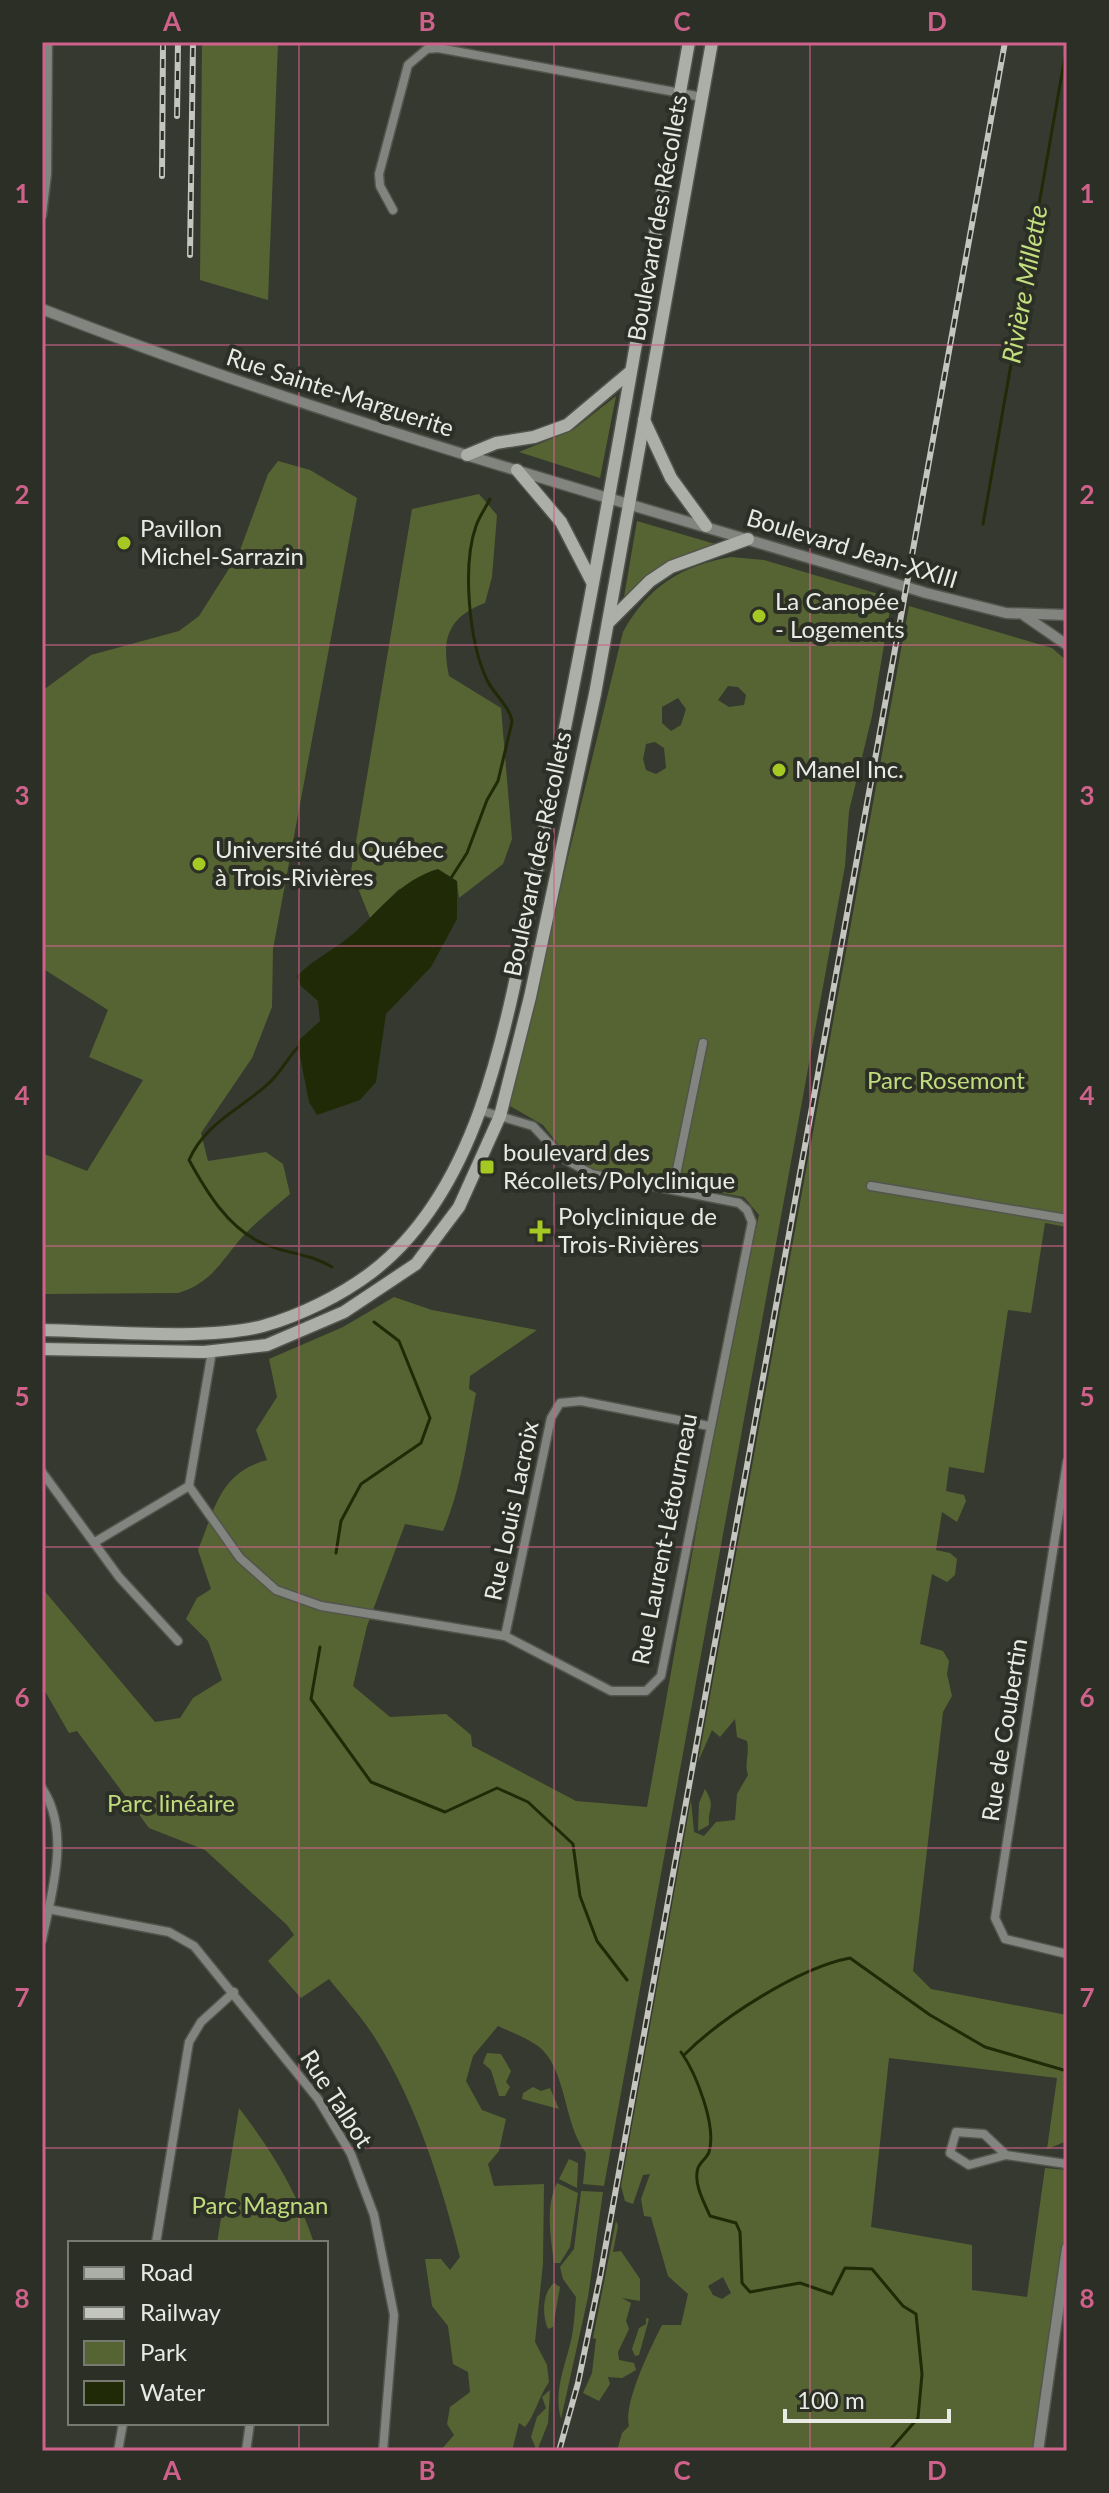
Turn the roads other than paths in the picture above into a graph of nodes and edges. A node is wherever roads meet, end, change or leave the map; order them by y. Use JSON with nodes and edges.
{"nodes":[{"id":1,"x":48,"y":42,"type":"edge"},
{"id":2,"x":689,"y":42,"type":"edge"},
{"id":3,"x":712,"y":42,"type":"edge"},
{"id":4,"x":680,"y":94,"type":"junction"},
{"id":5,"x":702,"y":97,"type":"junction"},
{"id":6,"x":393,"y":210,"type":"dead end"},
{"id":7,"x":42,"y":215,"type":"edge"},
{"id":8,"x":42,"y":309,"type":"edge"},
{"id":9,"x":630,"y":372,"type":"junction"},
{"id":10,"x":644,"y":420,"type":"junction"},
{"id":11,"x":467,"y":455,"type":"junction"},
{"id":12,"x":517,"y":470,"type":"junction"},
{"id":13,"x":608,"y":496,"type":"junction"},
{"id":14,"x":629,"y":503,"type":"junction"},
{"id":15,"x":706,"y":526,"type":"junction"},
{"id":16,"x":748,"y":539,"type":"junction"},
{"id":17,"x":592,"y":582,"type":"junction"},
{"id":18,"x":1024,"y":615,"type":"junction"},
{"id":19,"x":1067,"y":615,"type":"edge"},
{"id":20,"x":608,"y":623,"type":"junction"},
{"id":21,"x":1067,"y":645,"type":"edge"},
{"id":22,"x":703,"y":1043,"type":"dead end"},
{"id":23,"x":479,"y":1110,"type":"junction"},
{"id":24,"x":500,"y":1116,"type":"junction"},
{"id":25,"x":871,"y":1186,"type":"dead end"},
{"id":26,"x":675,"y":1189,"type":"junction"},
{"id":27,"x":1067,"y":1219,"type":"edge"},
{"id":28,"x":42,"y":1330,"type":"edge"},
{"id":29,"x":42,"y":1349,"type":"edge"},
{"id":30,"x":212,"y":1351,"type":"junction"},
{"id":31,"x":709,"y":1426,"type":"junction"},
{"id":32,"x":1067,"y":1462,"type":"edge"},
{"id":33,"x":42,"y":1472,"type":"edge"},
{"id":34,"x":189,"y":1486,"type":"junction"},
{"id":35,"x":95,"y":1542,"type":"junction"},
{"id":36,"x":505,"y":1636,"type":"junction"},
{"id":37,"x":178,"y":1641,"type":"dead end"},
{"id":38,"x":42,"y":1788,"type":"edge"},
{"id":39,"x":48,"y":1909,"type":"junction"},
{"id":40,"x":42,"y":1940,"type":"edge"},
{"id":41,"x":1067,"y":1954,"type":"edge"},
{"id":42,"x":234,"y":1992,"type":"junction"},
{"id":43,"x":1006,"y":2155,"type":"junction"},
{"id":44,"x":1067,"y":2164,"type":"edge"},
{"id":45,"x":156,"y":2241,"type":"edge"},
{"id":46,"x":1067,"y":2250,"type":"edge"},
{"id":47,"x":123,"y":2425,"type":"edge"},
{"id":48,"x":250,"y":2425,"type":"edge"},
{"id":49,"x":118,"y":2451,"type":"edge"},
{"id":50,"x":246,"y":2451,"type":"edge"},
{"id":51,"x":383,"y":2451,"type":"edge"},
{"id":52,"x":1038,"y":2451,"type":"edge"}],
"edges":[{"from":1,"to":7,"type":"street"},
{"from":2,"to":4,"type":"main road","name":"Boulevard des Récollets"},
{"from":3,"to":5,"type":"main road","name":"Boulevard des Récollets"},
{"from":4,"to":5,"type":"street"},
{"from":4,"to":6,"type":"street"},
{"from":4,"to":9,"type":"main road","name":"Boulevard des Récollets"},
{"from":5,"to":10,"type":"main road","name":"Boulevard des Récollets"},
{"from":8,"to":11,"type":"street","name":"Rue Sainte-Marguerite"},
{"from":9,"to":11,"type":"main road"},
{"from":9,"to":13,"type":"main road","name":"Boulevard des Récollets"},
{"from":10,"to":14,"type":"main road","name":"Boulevard des Récollets"},
{"from":10,"to":15,"type":"main road"},
{"from":11,"to":12,"type":"street","name":"Rue Sainte-Marguerite"},
{"from":12,"to":13,"type":"street","name":"Rue Sainte-Marguerite"},
{"from":12,"to":17,"type":"main road"},
{"from":13,"to":14,"type":"street","name":"Rue Sainte-Marguerite"},
{"from":13,"to":17,"type":"main road","name":"Boulevard des Récollets"},
{"from":14,"to":15,"type":"street","name":"Boulevard Jean-XXIII"},
{"from":14,"to":20,"type":"main road","name":"Boulevard des Récollets"},
{"from":15,"to":16,"type":"street","name":"Boulevard Jean-XXIII"},
{"from":16,"to":18,"type":"street","name":"Boulevard Jean-XXIII"},
{"from":16,"to":20,"type":"main road"},
{"from":17,"to":23,"type":"main road","name":"Boulevard des Récollets"},
{"from":18,"to":19,"type":"street","name":"Boulevard Jean-XXIII"},
{"from":18,"to":21,"type":"street"},
{"from":20,"to":24,"type":"main road","name":"Boulevard des Récollets"},
{"from":22,"to":26,"type":"street"},
{"from":23,"to":24,"type":"street"},
{"from":23,"to":28,"type":"main road","name":"Boulevard des Récollets"},
{"from":24,"to":26,"type":"street","name":"Rue Laurent-Létourneau"},
{"from":24,"to":30,"type":"main road","name":"Boulevard des Récollets"},
{"from":25,"to":27,"type":"street"},
{"from":26,"to":31,"type":"street","name":"Rue Laurent-Létourneau"},
{"from":29,"to":30,"type":"main road","name":"Boulevard des Récollets"},
{"from":30,"to":34,"type":"street"},
{"from":31,"to":36,"type":"street","name":"Rue Louis Lacroix"},
{"from":31,"to":36,"type":"street","name":"Rue Laurent-Létourneau"},
{"from":32,"to":41,"type":"street","name":"Rue de Coubertin"},
{"from":33,"to":35,"type":"street"},
{"from":34,"to":35,"type":"street"},
{"from":34,"to":36,"type":"street","name":"Rue Laurent-Létourneau"},
{"from":35,"to":37,"type":"street"},
{"from":38,"to":39,"type":"street"},
{"from":39,"to":40,"type":"street"},
{"from":39,"to":42,"type":"street","name":"Rue Talbot"},
{"from":42,"to":45,"type":"street"},
{"from":42,"to":51,"type":"street","name":"Rue Talbot"},
{"from":43,"to":43,"type":"street"},
{"from":43,"to":44,"type":"street"},
{"from":46,"to":52,"type":"street"},
{"from":47,"to":49,"type":"street"},
{"from":48,"to":50,"type":"street"}]}
